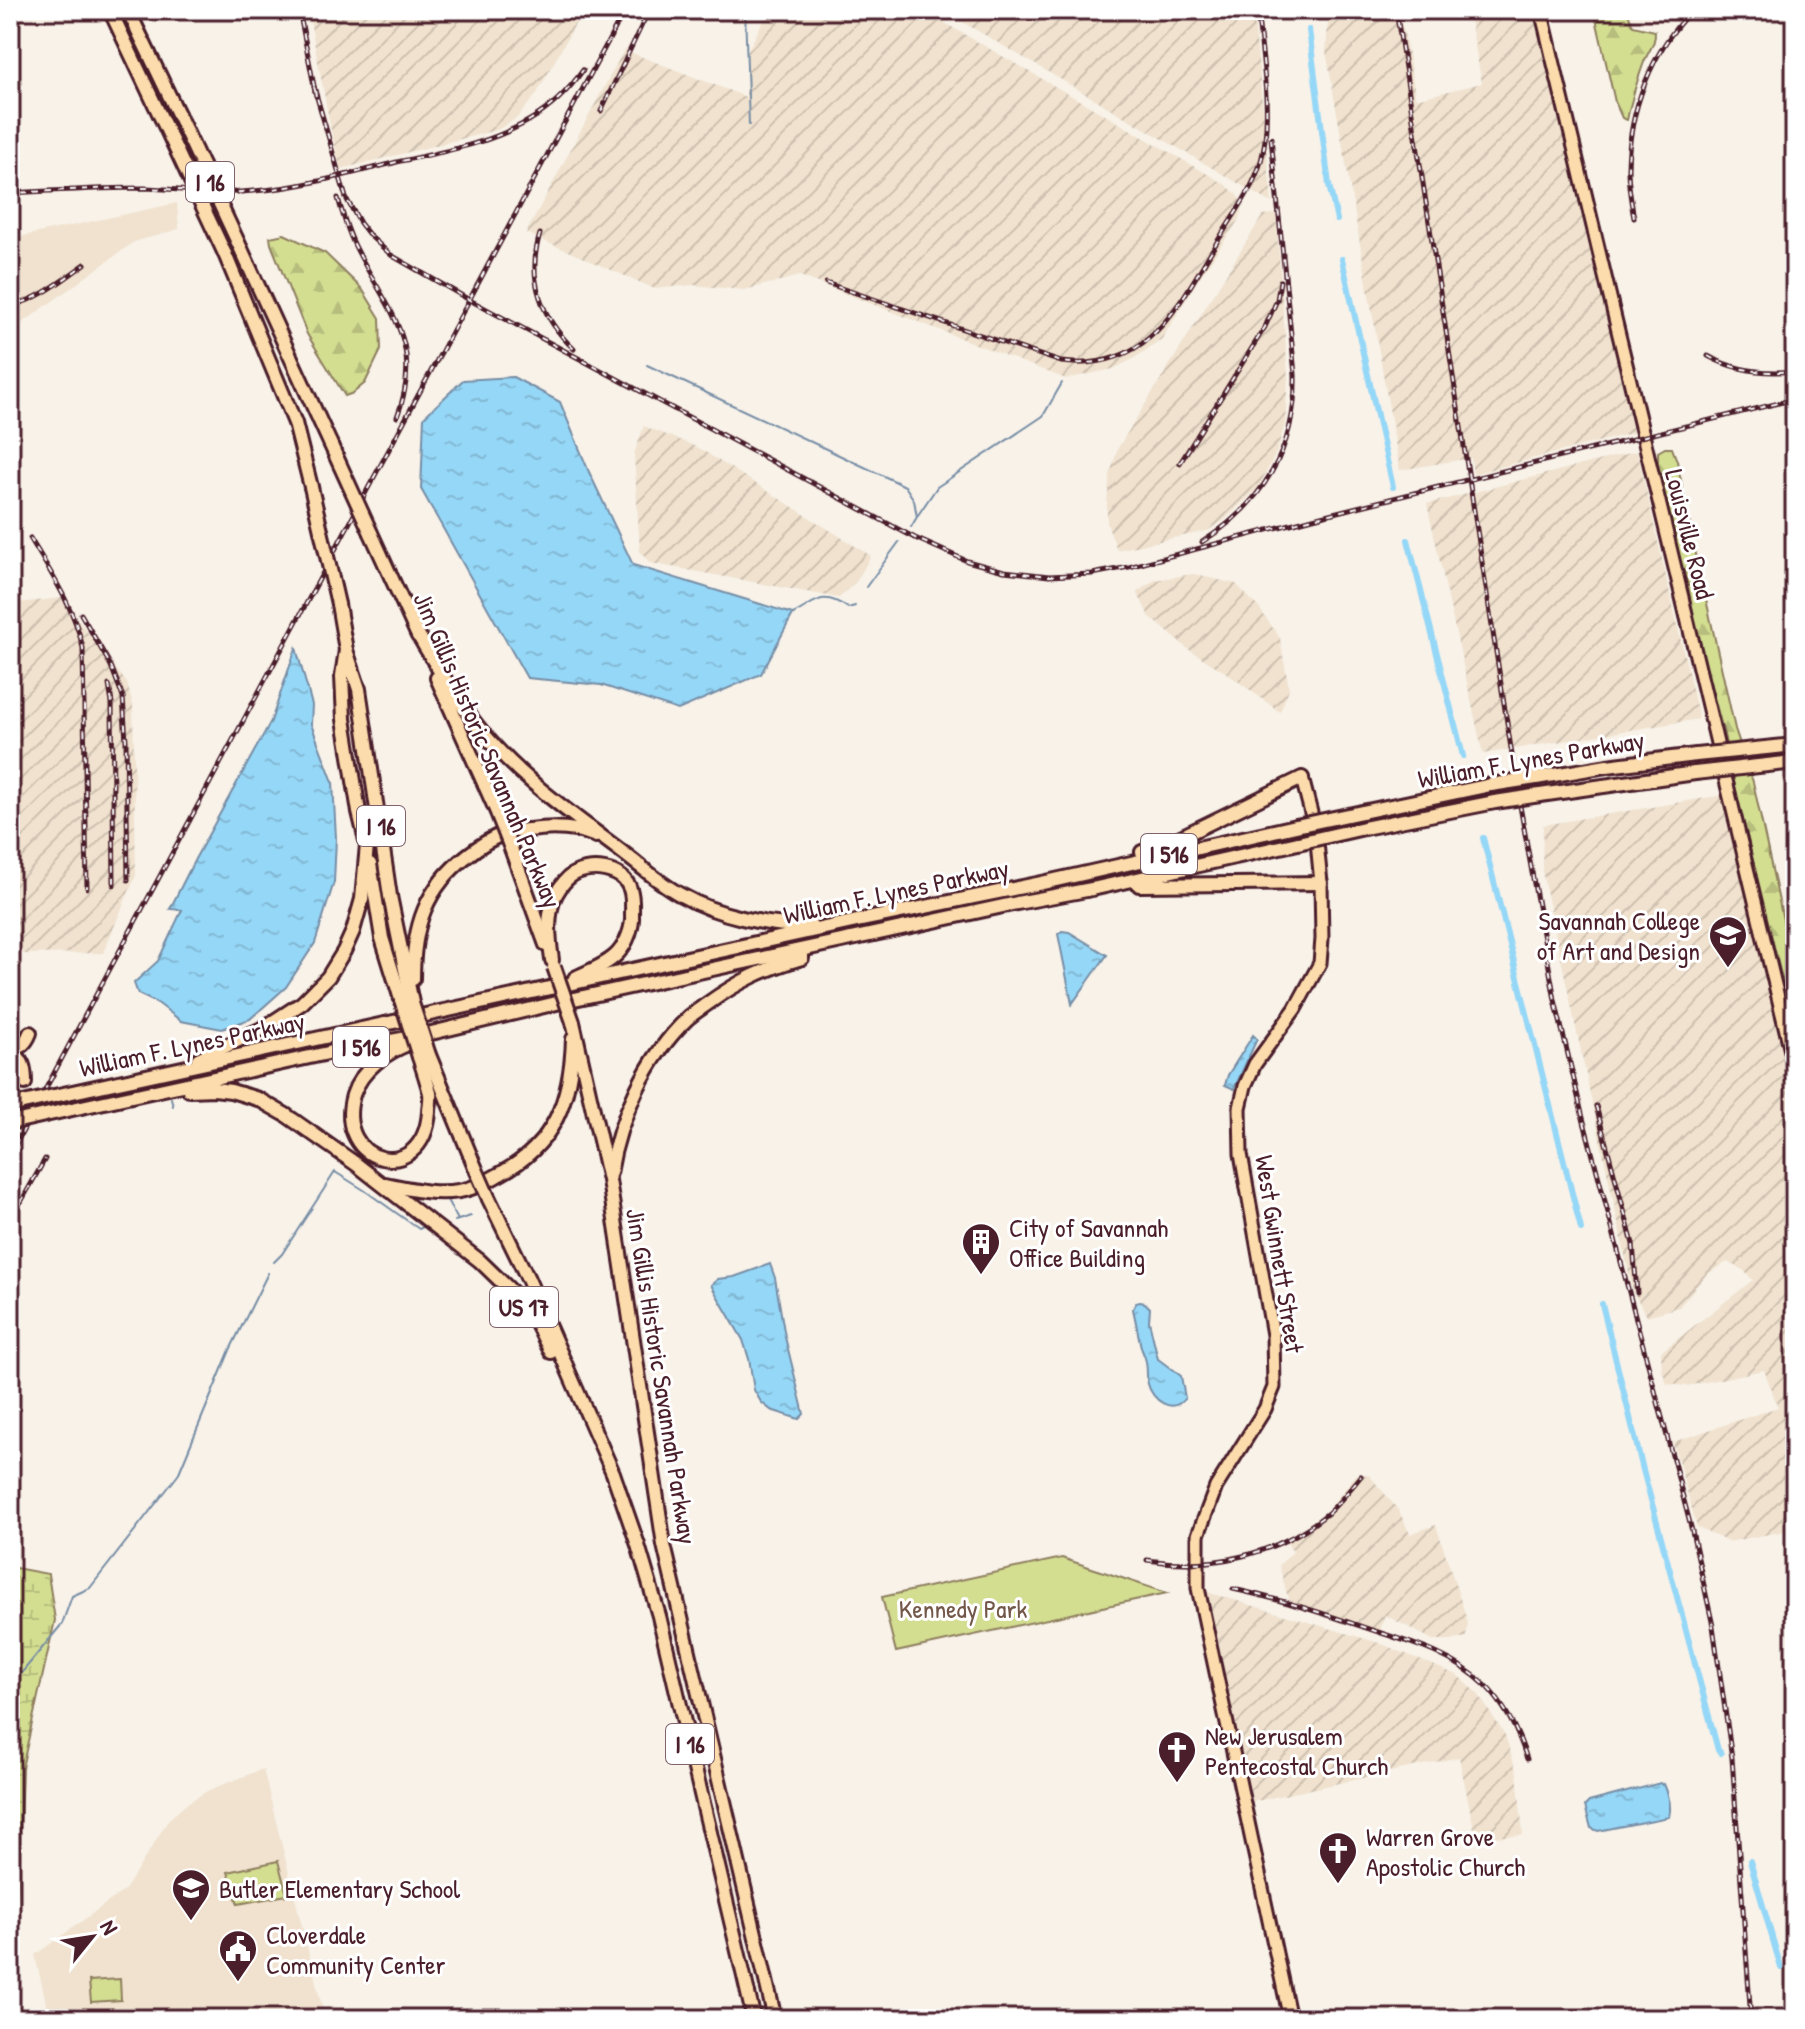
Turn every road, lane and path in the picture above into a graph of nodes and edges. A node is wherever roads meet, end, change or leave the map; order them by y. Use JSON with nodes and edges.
{"nodes":[{"id":1,"x":110,"y":10,"type":"edge"},
{"id":2,"x":128,"y":10,"type":"edge"},
{"id":3,"x":1541,"y":10,"type":"edge"},
{"id":4,"x":416,"y":631,"type":"junction"},
{"id":5,"x":346,"y":650,"type":"junction"},
{"id":6,"x":1795,"y":745,"type":"edge"},
{"id":7,"x":1795,"y":762,"type":"edge"},
{"id":8,"x":1302,"y":778,"type":"joint"},
{"id":9,"x":610,"y":842,"type":"junction"},
{"id":10,"x":367,"y":845,"type":"junction"},
{"id":11,"x":1042,"y":883,"type":"junction"},
{"id":12,"x":1321,"y":883,"type":"junction"},
{"id":13,"x":1092,"y":889,"type":"junction"},
{"id":14,"x":857,"y":921,"type":"junction"},
{"id":15,"x":935,"y":922,"type":"junction"},
{"id":16,"x":553,"y":964,"type":"junction"},
{"id":17,"x":560,"y":985,"type":"junction"},
{"id":18,"x":606,"y":992,"type":"junction"},
{"id":19,"x":407,"y":1005,"type":"junction"},
{"id":20,"x":573,"y":1022,"type":"junction"},
{"id":21,"x":30,"y":1033,"type":"dead end"},
{"id":22,"x":10,"y":1050,"type":"edge"},
{"id":23,"x":424,"y":1056,"type":"junction"},
{"id":24,"x":1795,"y":1068,"type":"edge"},
{"id":25,"x":164,"y":1072,"type":"junction"},
{"id":26,"x":25,"y":1083,"type":"dead end"},
{"id":27,"x":158,"y":1091,"type":"junction"},
{"id":28,"x":10,"y":1106,"type":"edge"},
{"id":29,"x":10,"y":1123,"type":"edge"},
{"id":30,"x":609,"y":1180,"type":"junction"},
{"id":31,"x":382,"y":1183,"type":"junction"},
{"id":32,"x":613,"y":1473,"type":"junction"},
{"id":33,"x":754,"y":2019,"type":"edge"},
{"id":34,"x":775,"y":2019,"type":"edge"},
{"id":35,"x":1290,"y":2019,"type":"edge"}],
"edges":[{"from":1,"to":5,"type":"highway","name":"Jim Gillis Historic Savannah Parkway","number":"I 16","bridge":true},
{"from":2,"to":4,"type":"highway","name":"Jim Gillis Historic Savannah Parkway","number":"I 16","bridge":true},
{"from":3,"to":24,"type":"main road","name":"Louisville Road"},
{"from":4,"to":9,"type":"highway"},
{"from":4,"to":16,"type":"highway","name":"Jim Gillis Historic Savannah Parkway","number":"I 16","bridge":true},
{"from":5,"to":10,"type":"highway"},
{"from":5,"to":19,"type":"highway","name":"Jim Gillis Historic Savannah Parkway","number":"I 16"},
{"from":6,"to":11,"type":"highway","name":"William F. Lynes Parkway","number":"I 516","bridge":true},
{"from":7,"to":13,"type":"highway","name":"William F. Lynes Parkway","number":"I 516","bridge":true},
{"from":8,"to":11,"type":"highway"},
{"from":8,"to":12,"type":"main road","name":"West Gwinnett Street"},
{"from":9,"to":14,"type":"highway"},
{"from":9,"to":19,"type":"highway"},
{"from":10,"to":19,"type":"highway"},
{"from":10,"to":25,"type":"highway"},
{"from":11,"to":14,"type":"highway","name":"William F. Lynes Parkway","number":"I 516"},
{"from":12,"to":13,"type":"highway"},
{"from":12,"to":35,"type":"main road","name":"West Gwinnett Street"},
{"from":13,"to":15,"type":"highway","name":"William F. Lynes Parkway","number":"I 516"},
{"from":14,"to":17,"type":"highway","name":"William F. Lynes Parkway","number":"I 516"},
{"from":15,"to":18,"type":"highway","name":"William F. Lynes Parkway","number":"I 516"},
{"from":15,"to":30,"type":"highway"},
{"from":16,"to":17,"type":"highway"},
{"from":16,"to":20,"type":"highway","name":"Jim Gillis Historic Savannah Parkway","number":"I 16","bridge":true},
{"from":17,"to":25,"type":"highway","name":"William F. Lynes Parkway","number":"I 516"},
{"from":18,"to":23,"type":"highway"},
{"from":18,"to":27,"type":"highway","name":"William F. Lynes Parkway","number":"I 516"},
{"from":19,"to":23,"type":"highway","name":"Jim Gillis Historic Savannah Parkway","number":"I 16","bridge":true},
{"from":20,"to":30,"type":"highway","name":"Jim Gillis Historic Savannah Parkway","number":"I 16"},
{"from":20,"to":31,"type":"highway"},
{"from":21,"to":22,"type":"highway"},
{"from":22,"to":26,"type":"highway"},
{"from":23,"to":32,"type":"highway","name":"Jim Gillis Historic Savannah Parkway","number":"I 16","bridge":true},
{"from":25,"to":28,"type":"highway","name":"William F. Lynes Parkway","number":"I 516","bridge":true},
{"from":27,"to":29,"type":"highway","name":"William F. Lynes Parkway","number":"I 516","bridge":true},
{"from":27,"to":31,"type":"highway","number":"US 17"},
{"from":30,"to":34,"type":"highway","name":"Jim Gillis Historic Savannah Parkway","number":"I 16"},
{"from":31,"to":32,"type":"highway","number":"US 17"},
{"from":32,"to":33,"type":"highway","name":"Jim Gillis Historic Savannah Parkway","number":"I 16"}]}
